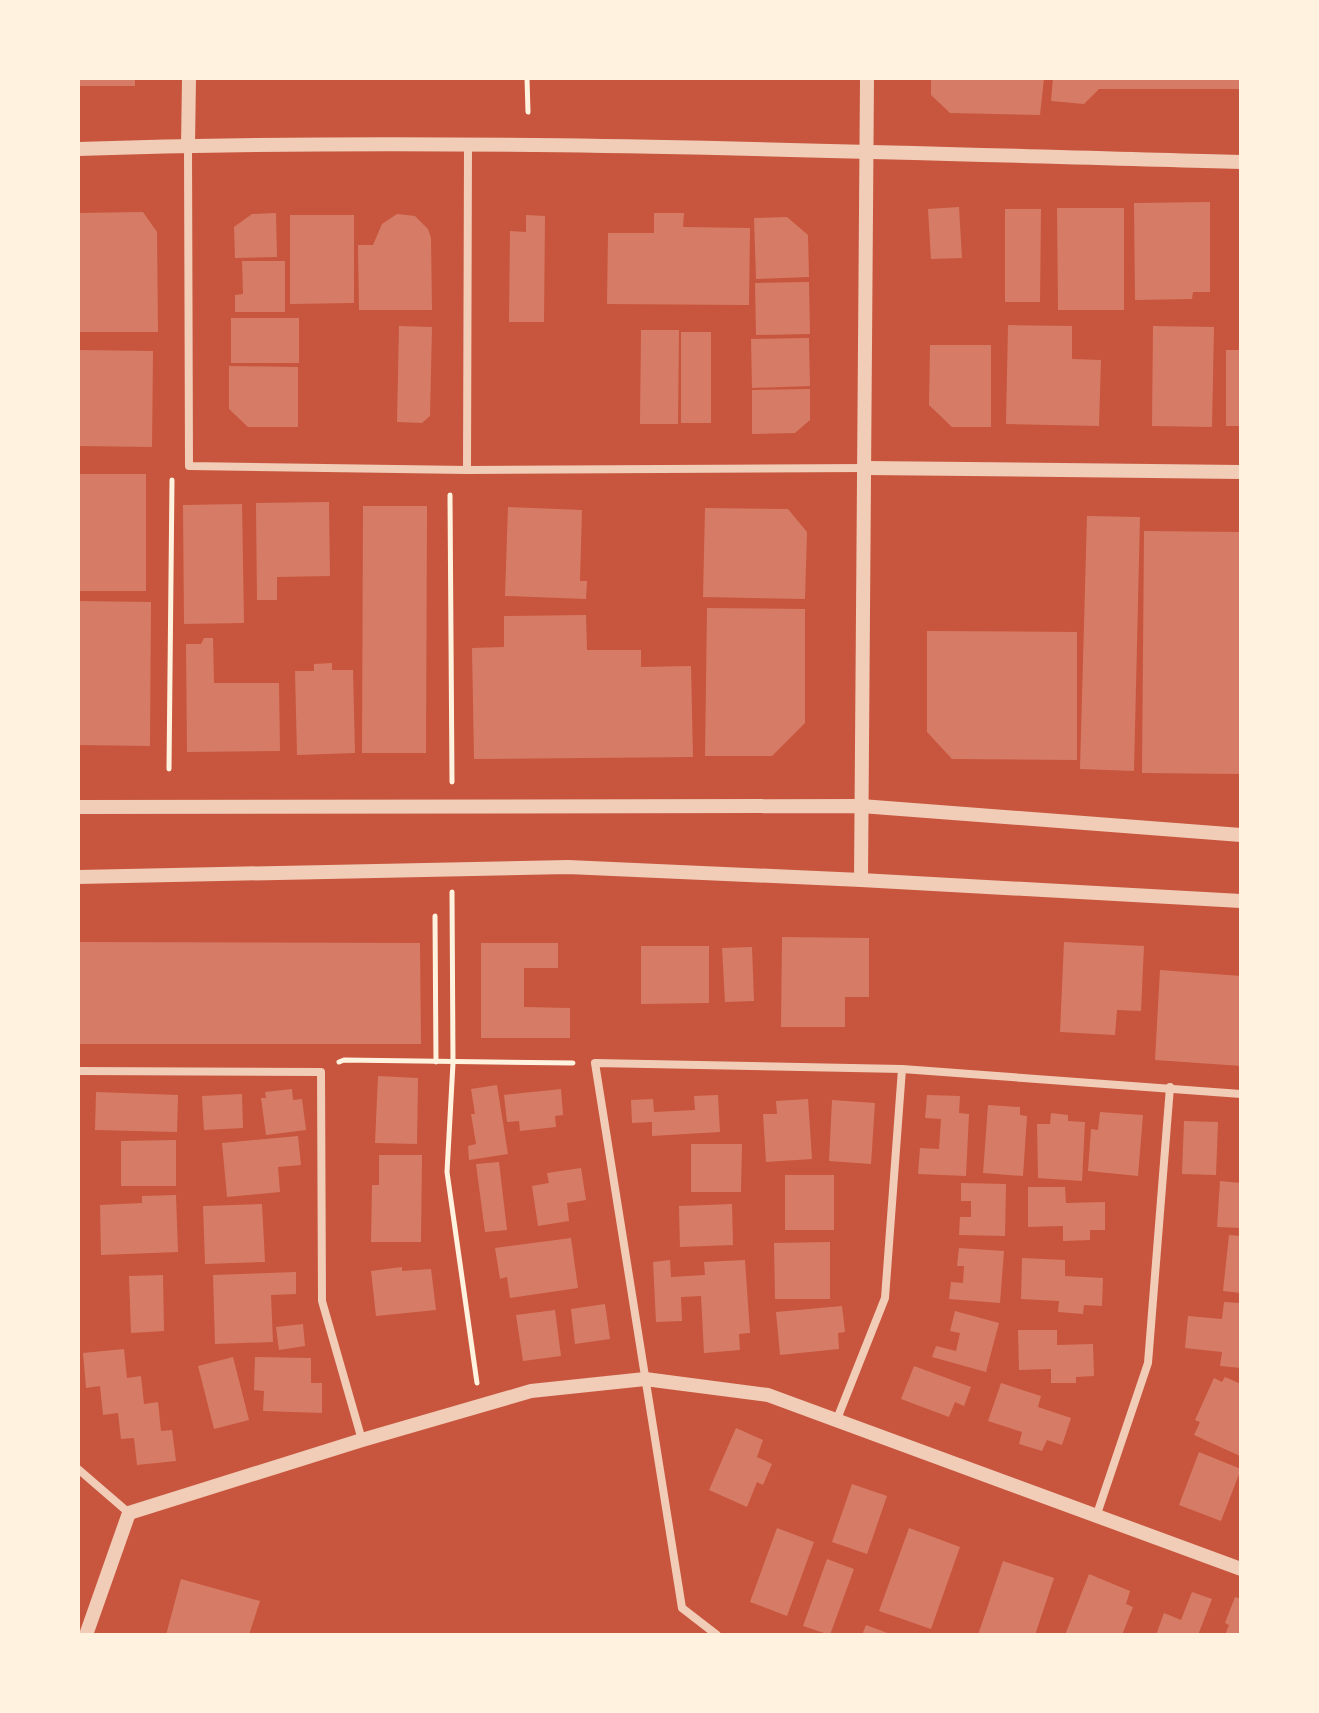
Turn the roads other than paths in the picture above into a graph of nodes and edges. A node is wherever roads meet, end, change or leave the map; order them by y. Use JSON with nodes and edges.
{"nodes":[{"id":1,"x":189,"y":78,"type":"edge"},
{"id":2,"x":867,"y":78,"type":"edge"},
{"id":3,"x":188,"y":146,"type":"junction"},
{"id":4,"x":468,"y":146,"type":"junction"},
{"id":5,"x":78,"y":149,"type":"edge"},
{"id":6,"x":867,"y":153,"type":"junction"},
{"id":7,"x":1241,"y":162,"type":"edge"},
{"id":8,"x":866,"y":468,"type":"junction"},
{"id":9,"x":467,"y":470,"type":"junction"},
{"id":10,"x":1241,"y":472,"type":"edge"},
{"id":11,"x":861,"y":806,"type":"junction"},
{"id":12,"x":78,"y":807,"type":"edge"},
{"id":13,"x":1241,"y":835,"type":"edge"},
{"id":14,"x":78,"y":877,"type":"edge"},
{"id":15,"x":861,"y":880,"type":"junction"},
{"id":16,"x":1241,"y":901,"type":"edge"},
{"id":17,"x":902,"y":1069,"type":"junction"},
{"id":18,"x":78,"y":1071,"type":"edge"},
{"id":19,"x":1170,"y":1087,"type":"junction"},
{"id":20,"x":1241,"y":1094,"type":"edge"},
{"id":21,"x":645,"y":1379,"type":"junction"},
{"id":22,"x":837,"y":1419,"type":"junction"},
{"id":23,"x":362,"y":1440,"type":"junction"},
{"id":24,"x":78,"y":1469,"type":"edge"},
{"id":25,"x":129,"y":1513,"type":"junction"},
{"id":26,"x":1097,"y":1514,"type":"junction"},
{"id":27,"x":1241,"y":1569,"type":"edge"},
{"id":28,"x":86,"y":1635,"type":"edge"},
{"id":29,"x":717,"y":1635,"type":"edge"}],
"edges":[{"from":1,"to":3,"type":"street"},
{"from":2,"to":6,"type":"street"},
{"from":3,"to":4,"type":"street"},
{"from":3,"to":5,"type":"street"},
{"from":3,"to":9,"type":"street"},
{"from":4,"to":6,"type":"street"},
{"from":4,"to":9,"type":"street"},
{"from":6,"to":7,"type":"street"},
{"from":6,"to":8,"type":"street"},
{"from":8,"to":9,"type":"street"},
{"from":8,"to":10,"type":"street"},
{"from":8,"to":11,"type":"street"},
{"from":11,"to":12,"type":"street"},
{"from":11,"to":13,"type":"street"},
{"from":11,"to":15,"type":"street"},
{"from":14,"to":15,"type":"street"},
{"from":15,"to":16,"type":"street"},
{"from":17,"to":19,"type":"street"},
{"from":17,"to":21,"type":"street"},
{"from":17,"to":22,"type":"street"},
{"from":18,"to":23,"type":"street"},
{"from":19,"to":20,"type":"street"},
{"from":19,"to":26,"type":"street"},
{"from":21,"to":22,"type":"street"},
{"from":21,"to":23,"type":"street"},
{"from":21,"to":29,"type":"street"},
{"from":22,"to":26,"type":"street"},
{"from":23,"to":25,"type":"street"},
{"from":24,"to":25,"type":"street"},
{"from":25,"to":28,"type":"street"},
{"from":26,"to":27,"type":"street"}]}
